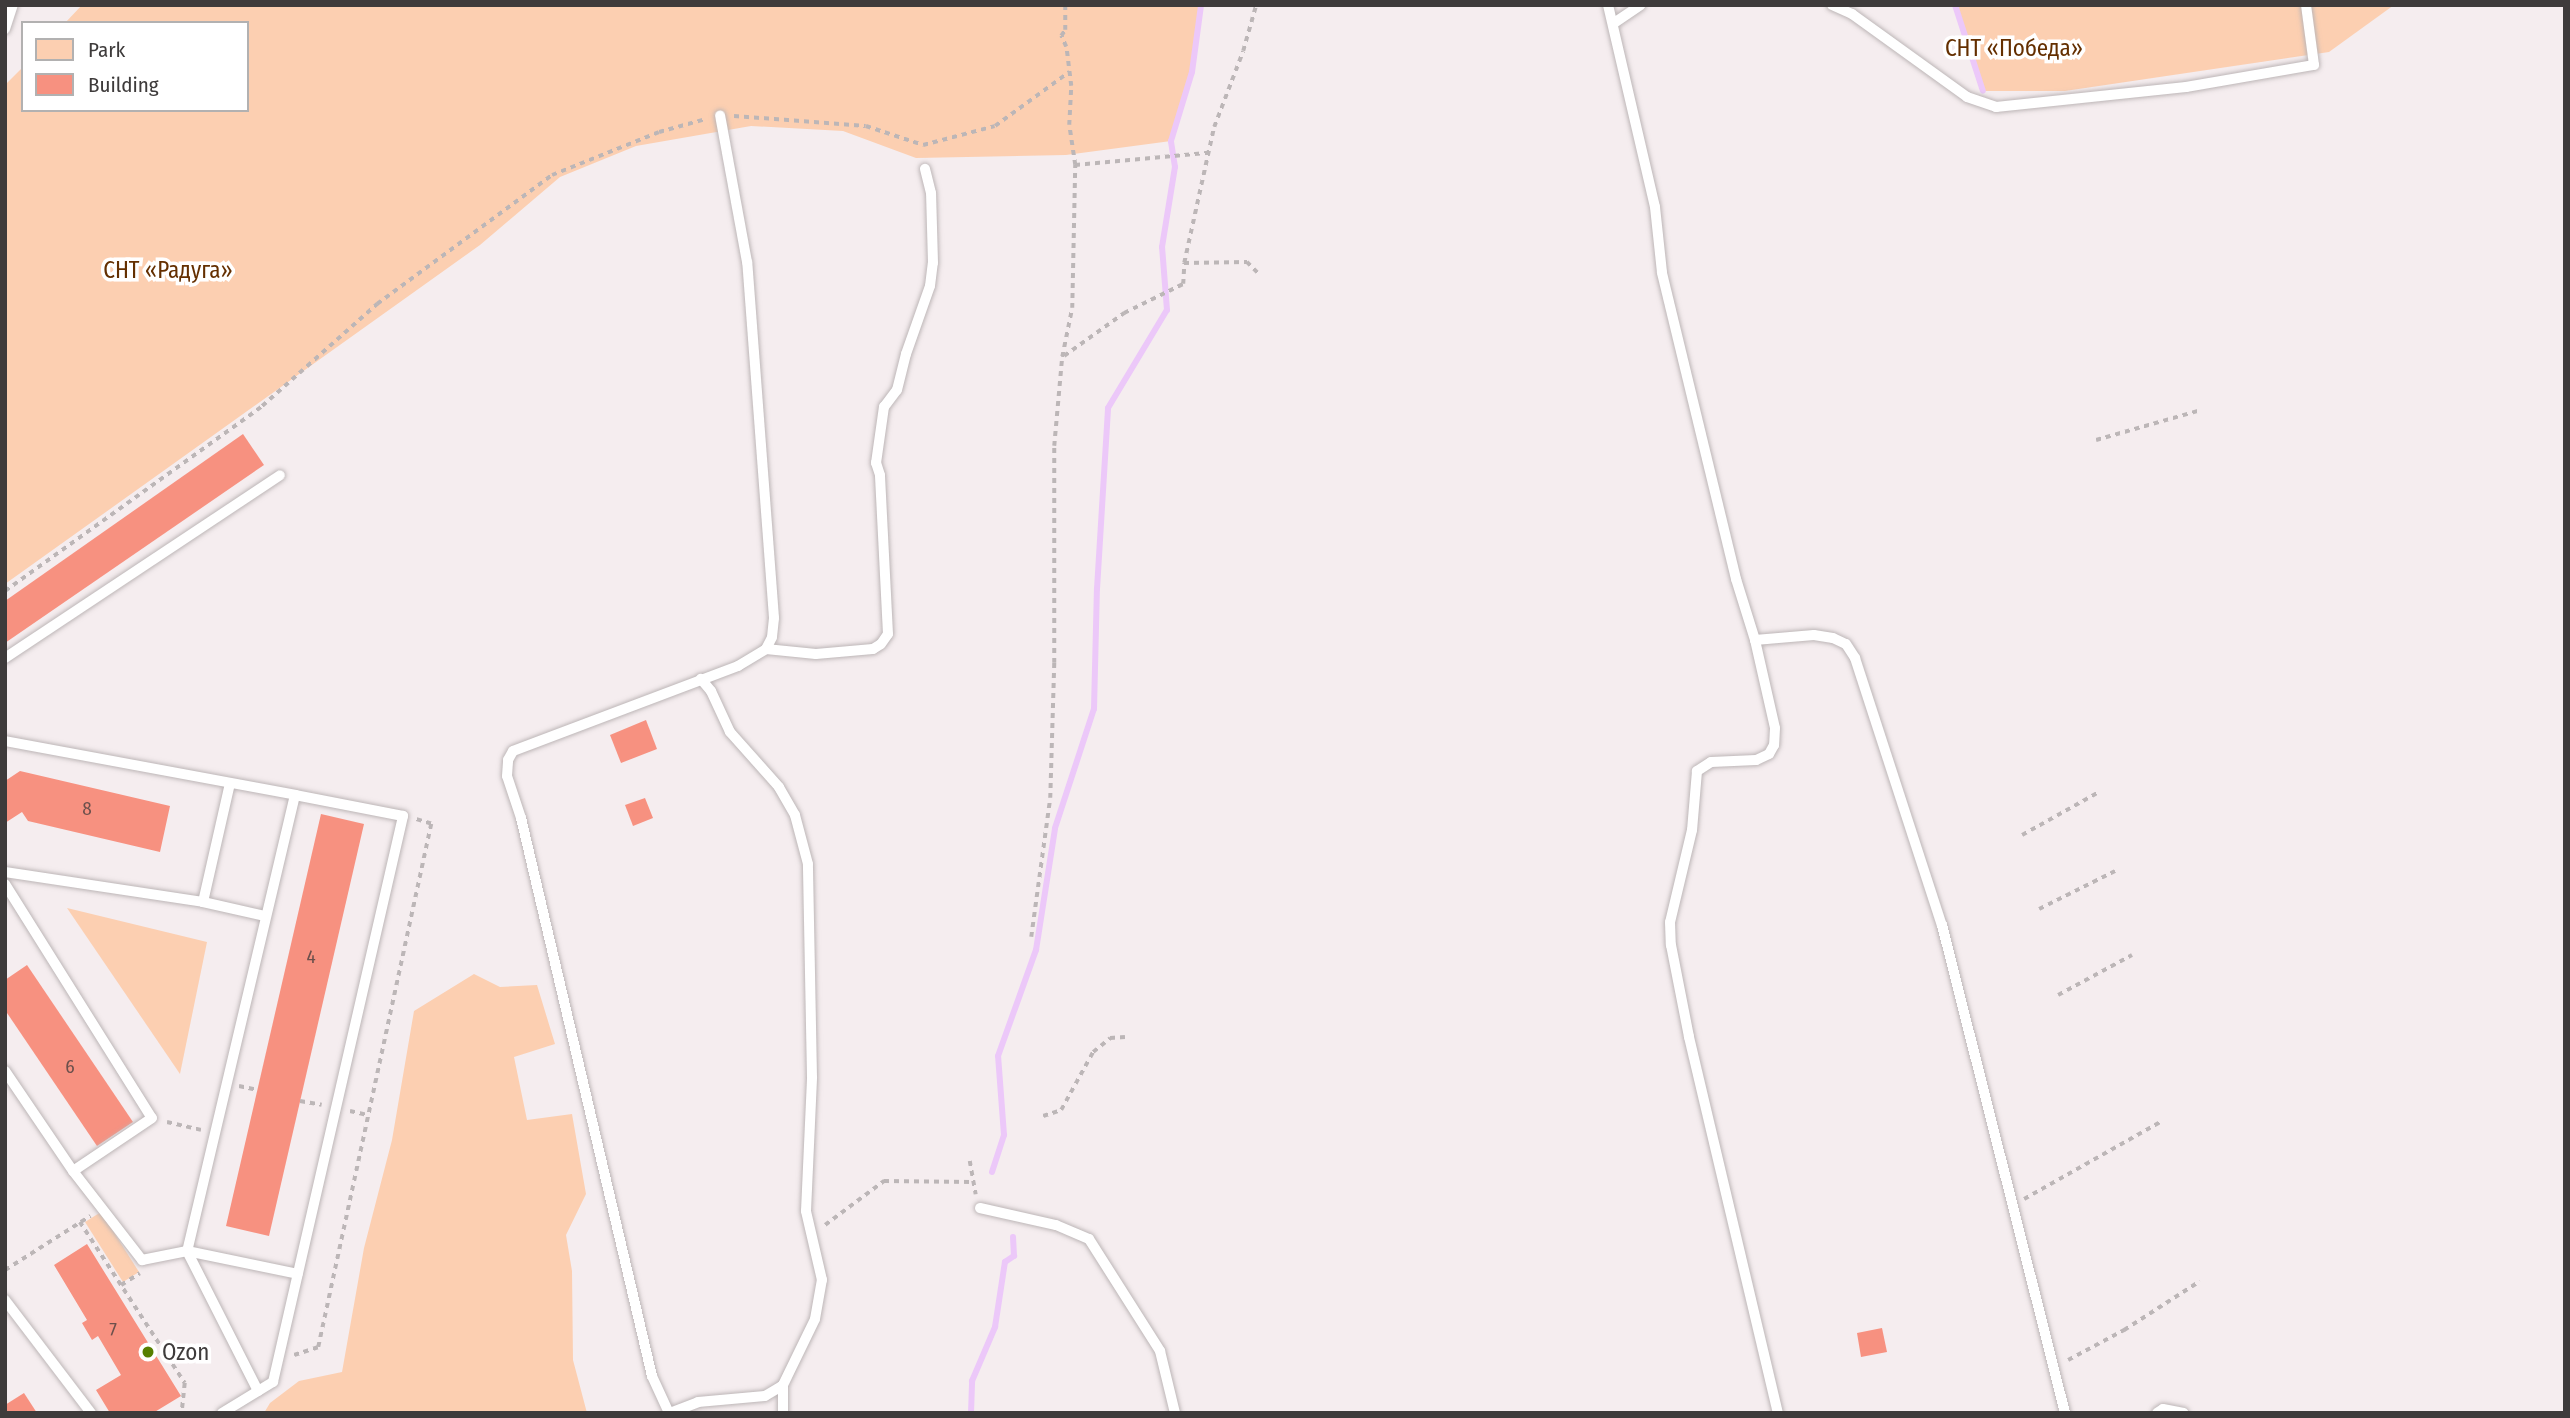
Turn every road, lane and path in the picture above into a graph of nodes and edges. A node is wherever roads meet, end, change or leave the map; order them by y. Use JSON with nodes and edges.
{"nodes":[{"id":1,"x":13,"y":5,"type":"edge"},
{"id":2,"x":1065,"y":5,"type":"edge"},
{"id":3,"x":1256,"y":5,"type":"edge"},
{"id":4,"x":1608,"y":5,"type":"edge"},
{"id":5,"x":1641,"y":5,"type":"edge"},
{"id":6,"x":1832,"y":5,"type":"edge"},
{"id":7,"x":2306,"y":5,"type":"edge"},
{"id":8,"x":1614,"y":23,"type":"junction"},
{"id":9,"x":5,"y":29,"type":"edge"},
{"id":10,"x":1069,"y":72,"type":"junction"},
{"id":11,"x":720,"y":115,"type":"junction"},
{"id":12,"x":1208,"y":153,"type":"junction"},
{"id":13,"x":1075,"y":164,"type":"junction"},
{"id":14,"x":925,"y":169,"type":"dead end"},
{"id":15,"x":1184,"y":263,"type":"junction"},
{"id":16,"x":1260,"y":275,"type":"dead end"},
{"id":17,"x":1062,"y":357,"type":"junction"},
{"id":18,"x":2198,"y":411,"type":"dead end"},
{"id":19,"x":2096,"y":440,"type":"dead end"},
{"id":20,"x":281,"y":475,"type":"dead end"},
{"id":21,"x":5,"y":591,"type":"edge"},
{"id":22,"x":1755,"y":640,"type":"junction"},
{"id":23,"x":766,"y":649,"type":"junction"},
{"id":24,"x":5,"y":658,"type":"edge"},
{"id":25,"x":701,"y":679,"type":"junction"},
{"id":26,"x":5,"y":741,"type":"edge"},
{"id":27,"x":230,"y":783,"type":"junction"},
{"id":28,"x":2099,"y":792,"type":"dead end"},
{"id":29,"x":295,"y":795,"type":"junction"},
{"id":30,"x":403,"y":816,"type":"junction"},
{"id":31,"x":2022,"y":835,"type":"dead end"},
{"id":32,"x":2115,"y":871,"type":"dead end"},
{"id":33,"x":5,"y":872,"type":"edge"},
{"id":34,"x":5,"y":884,"type":"edge"},
{"id":35,"x":203,"y":902,"type":"junction"},
{"id":36,"x":2039,"y":909,"type":"dead end"},
{"id":37,"x":265,"y":916,"type":"junction"},
{"id":38,"x":1031,"y":937,"type":"dead end"},
{"id":39,"x":2132,"y":955,"type":"dead end"},
{"id":40,"x":2058,"y":995,"type":"dead end"},
{"id":41,"x":1125,"y":1037,"type":"dead end"},
{"id":42,"x":5,"y":1071,"type":"edge"},
{"id":43,"x":1043,"y":1116,"type":"dead end"},
{"id":44,"x":152,"y":1118,"type":"junction"},
{"id":45,"x":2162,"y":1121,"type":"dead end"},
{"id":46,"x":213,"y":1133,"type":"junction"},
{"id":47,"x":970,"y":1161,"type":"dead end"},
{"id":48,"x":73,"y":1171,"type":"junction"},
{"id":49,"x":2013,"y":1205,"type":"junction"},
{"id":50,"x":104,"y":1208,"type":"junction"},
{"id":51,"x":980,"y":1208,"type":"dead end"},
{"id":52,"x":80,"y":1222,"type":"junction"},
{"id":53,"x":811,"y":1236,"type":"junction"},
{"id":54,"x":187,"y":1251,"type":"junction"},
{"id":55,"x":5,"y":1270,"type":"edge"},
{"id":56,"x":298,"y":1274,"type":"junction"},
{"id":57,"x":2200,"y":1281,"type":"dead end"},
{"id":58,"x":5,"y":1300,"type":"edge"},
{"id":59,"x":278,"y":1359,"type":"junction"},
{"id":60,"x":2054,"y":1368,"type":"junction"},
{"id":61,"x":783,"y":1385,"type":"junction"},
{"id":62,"x":258,"y":1391,"type":"junction"},
{"id":63,"x":91,"y":1413,"type":"edge"},
{"id":64,"x":182,"y":1413,"type":"edge"},
{"id":65,"x":222,"y":1413,"type":"edge"},
{"id":66,"x":669,"y":1413,"type":"edge"},
{"id":67,"x":783,"y":1413,"type":"edge"},
{"id":68,"x":1175,"y":1413,"type":"edge"},
{"id":69,"x":1778,"y":1413,"type":"edge"},
{"id":70,"x":2065,"y":1413,"type":"edge"},
{"id":71,"x":2157,"y":1413,"type":"edge"},
{"id":72,"x":2184,"y":1413,"type":"edge"}],
"edges":[{"from":1,"to":9,"type":"lane"},
{"from":2,"to":10,"type":"path"},
{"from":3,"to":12,"type":"path"},
{"from":4,"to":8,"type":"lane"},
{"from":5,"to":8,"type":"lane"},
{"from":6,"to":7,"type":"lane"},
{"from":8,"to":22,"type":"lane"},
{"from":10,"to":11,"type":"path"},
{"from":10,"to":13,"type":"path"},
{"from":11,"to":21,"type":"path"},
{"from":11,"to":23,"type":"lane"},
{"from":12,"to":13,"type":"path"},
{"from":12,"to":15,"type":"path"},
{"from":13,"to":17,"type":"path"},
{"from":14,"to":23,"type":"lane"},
{"from":15,"to":16,"type":"path"},
{"from":15,"to":17,"type":"path"},
{"from":17,"to":38,"type":"path"},
{"from":18,"to":19,"type":"path"},
{"from":20,"to":24,"type":"lane"},
{"from":22,"to":49,"type":"lane"},
{"from":22,"to":69,"type":"lane"},
{"from":23,"to":25,"type":"lane"},
{"from":25,"to":53,"type":"lane"},
{"from":25,"to":66,"type":"lane"},
{"from":26,"to":27,"type":"lane"},
{"from":27,"to":29,"type":"lane"},
{"from":27,"to":35,"type":"lane"},
{"from":28,"to":31,"type":"path"},
{"from":29,"to":30,"type":"lane"},
{"from":29,"to":37,"type":"lane"},
{"from":30,"to":56,"type":"lane"},
{"from":30,"to":59,"type":"path"},
{"from":32,"to":36,"type":"path"},
{"from":33,"to":35,"type":"lane"},
{"from":34,"to":44,"type":"lane"},
{"from":35,"to":37,"type":"lane"},
{"from":37,"to":46,"type":"lane"},
{"from":39,"to":40,"type":"path"},
{"from":41,"to":43,"type":"path"},
{"from":42,"to":48,"type":"lane"},
{"from":44,"to":46,"type":"path"},
{"from":44,"to":48,"type":"lane"},
{"from":45,"to":49,"type":"path"},
{"from":46,"to":54,"type":"lane"},
{"from":47,"to":53,"type":"path"},
{"from":48,"to":50,"type":"lane"},
{"from":49,"to":60,"type":"lane"},
{"from":50,"to":52,"type":"path"},
{"from":50,"to":54,"type":"lane"},
{"from":51,"to":68,"type":"lane"},
{"from":52,"to":55,"type":"path"},
{"from":52,"to":64,"type":"path"},
{"from":53,"to":61,"type":"lane"},
{"from":54,"to":56,"type":"lane"},
{"from":54,"to":62,"type":"lane"},
{"from":56,"to":59,"type":"lane"},
{"from":57,"to":60,"type":"path"},
{"from":58,"to":63,"type":"lane"},
{"from":59,"to":62,"type":"lane"},
{"from":60,"to":70,"type":"lane"},
{"from":61,"to":66,"type":"lane"},
{"from":61,"to":67,"type":"lane"},
{"from":62,"to":65,"type":"lane"},
{"from":71,"to":72,"type":"lane"}]}
